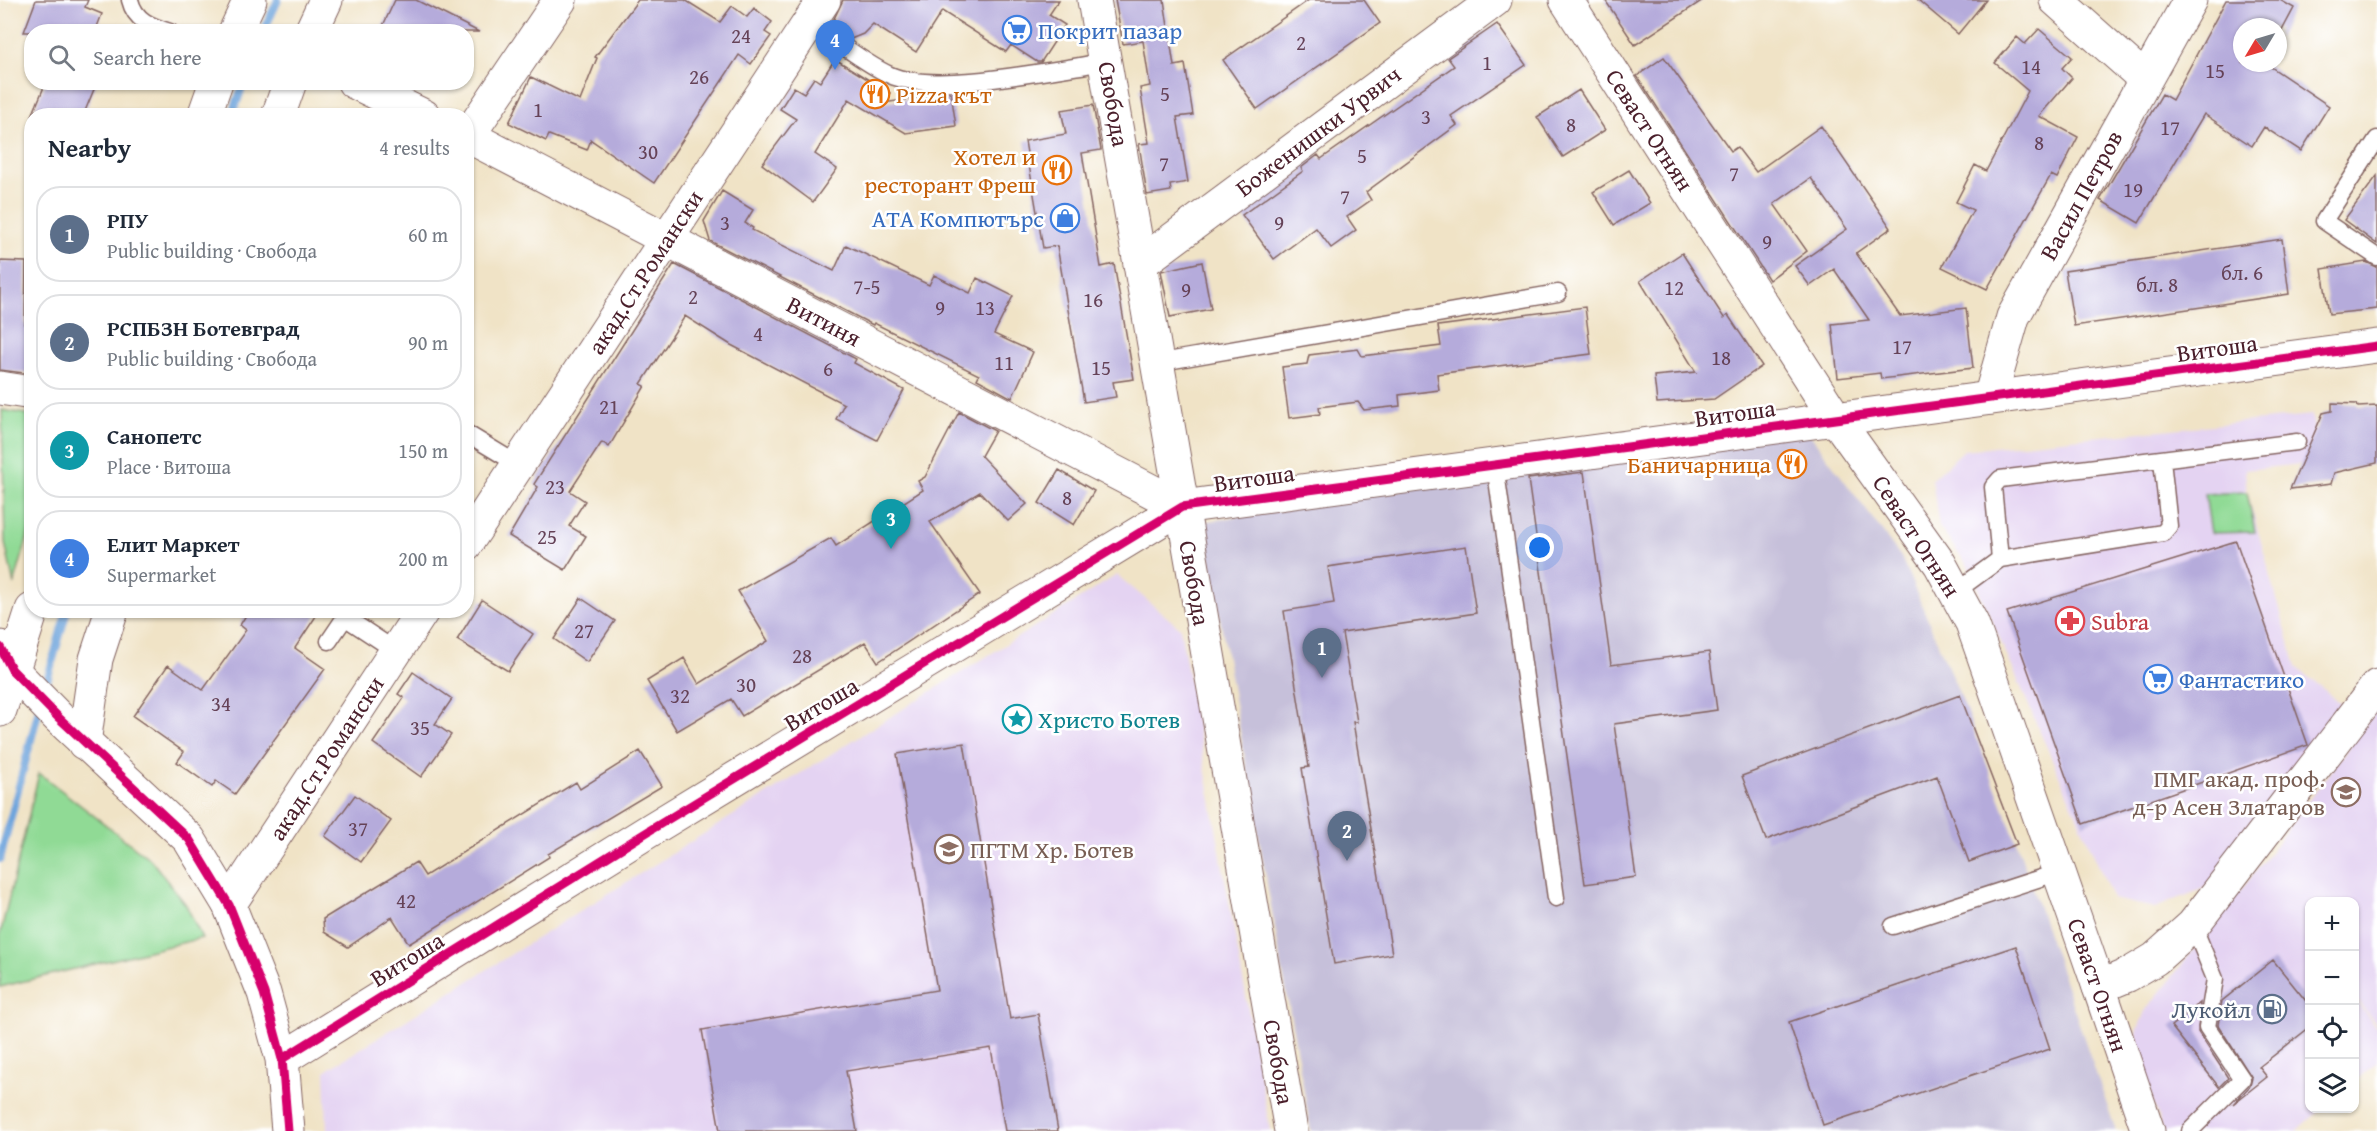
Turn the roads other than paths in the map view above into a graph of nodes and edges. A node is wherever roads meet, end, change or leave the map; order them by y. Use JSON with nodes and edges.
{"nodes":[{"id":1,"x":130,"y":0,"type":"edge"},
{"id":2,"x":250,"y":0,"type":"edge"},
{"id":3,"x":326,"y":0,"type":"edge"},
{"id":4,"x":560,"y":0,"type":"edge"},
{"id":5,"x":1094,"y":0,"type":"edge"},
{"id":6,"x":1495,"y":0,"type":"edge"},
{"id":7,"x":1566,"y":0,"type":"edge"},
{"id":8,"x":2056,"y":0,"type":"edge"},
{"id":9,"x":2190,"y":0,"type":"edge"},
{"id":10,"x":817,"y":11,"type":"edge"},
{"id":11,"x":146,"y":24,"type":"edge"},
{"id":12,"x":239,"y":24,"type":"edge"},
{"id":13,"x":315,"y":24,"type":"edge"},
{"id":14,"x":1106,"y":62,"type":"junction"},
{"id":15,"x":2145,"y":79,"type":"junction"},
{"id":16,"x":213,"y":90,"type":"edge"},
{"id":17,"x":287,"y":90,"type":"edge"},
{"id":18,"x":370,"y":90,"type":"edge"},
{"id":19,"x":207,"y":108,"type":"edge"},
{"id":20,"x":281,"y":108,"type":"edge"},
{"id":21,"x":408,"y":108,"type":"edge"},
{"id":22,"x":474,"y":126,"type":"edge"},
{"id":23,"x":2377,"y":139,"type":"edge"},
{"id":24,"x":474,"y":140,"type":"edge"},
{"id":25,"x":667,"y":238,"type":"junction"},
{"id":26,"x":2377,"y":257,"type":"edge"},
{"id":27,"x":1141,"y":263,"type":"junction"},
{"id":28,"x":1558,"y":293,"type":"dead end"},
{"id":29,"x":2377,"y":346,"type":"edge"},
{"id":30,"x":1156,"y":363,"type":"junction"},
{"id":31,"x":0,"y":388,"type":"edge"},
{"id":32,"x":24,"y":392,"type":"edge"},
{"id":33,"x":1990,"y":398,"type":"junction"},
{"id":34,"x":1836,"y":419,"type":"junction"},
{"id":35,"x":474,"y":438,"type":"edge"},
{"id":36,"x":2297,"y":442,"type":"dead end"},
{"id":37,"x":2162,"y":460,"type":"junction"},
{"id":38,"x":519,"y":465,"type":"junction"},
{"id":39,"x":1495,"y":465,"type":"junction"},
{"id":40,"x":1182,"y":507,"type":"junction"},
{"id":41,"x":474,"y":532,"type":"edge"},
{"id":42,"x":2000,"y":559,"type":"junction"},
{"id":43,"x":1955,"y":592,"type":"junction"},
{"id":44,"x":30,"y":618,"type":"edge"},
{"id":45,"x":109,"y":618,"type":"edge"},
{"id":46,"x":345,"y":618,"type":"edge"},
{"id":47,"x":353,"y":618,"type":"edge"},
{"id":48,"x":418,"y":618,"type":"edge"},
{"id":49,"x":329,"y":641,"type":"dead end"},
{"id":50,"x":396,"y":651,"type":"junction"},
{"id":51,"x":14,"y":668,"type":"edge"},
{"id":52,"x":2377,"y":686,"type":"edge"},
{"id":53,"x":0,"y":710,"type":"edge"},
{"id":54,"x":84,"y":743,"type":"junction"},
{"id":55,"x":2059,"y":872,"type":"junction"},
{"id":56,"x":1556,"y":898,"type":"dead end"},
{"id":57,"x":229,"y":905,"type":"junction"},
{"id":58,"x":1893,"y":926,"type":"dead end"},
{"id":59,"x":2193,"y":926,"type":"junction"},
{"id":60,"x":2098,"y":987,"type":"junction"},
{"id":61,"x":282,"y":1059,"type":"junction"},
{"id":62,"x":288,"y":1131,"type":"edge"},
{"id":63,"x":1291,"y":1131,"type":"edge"},
{"id":64,"x":2148,"y":1131,"type":"edge"},
{"id":65,"x":2190,"y":1131,"type":"edge"}],
"edges":[{"from":1,"to":11,"type":"lane"},
{"from":2,"to":12,"type":"street"},
{"from":3,"to":13,"type":"street"},
{"from":4,"to":22,"type":"street"},
{"from":5,"to":14,"type":"street","name":"Свобода"},
{"from":6,"to":27,"type":"street","name":"Боженишки Урвич"},
{"from":7,"to":34,"type":"street","name":"Севаст Огнян"},
{"from":8,"to":15,"type":"street"},
{"from":9,"to":15,"type":"street","name":"Васил Петров"},
{"from":10,"to":14,"type":"lane"},
{"from":10,"to":25,"type":"street","name":"акад.Ст.Романски"},
{"from":14,"to":27,"type":"street","name":"Свобода"},
{"from":15,"to":33,"type":"street","name":"Васил Петров"},
{"from":16,"to":19,"type":"street"},
{"from":17,"to":20,"type":"street"},
{"from":18,"to":21,"type":"street"},
{"from":23,"to":26,"type":"lane"},
{"from":24,"to":25,"type":"street","name":"Витиня"},
{"from":25,"to":38,"type":"street","name":"акад.Ст.Романски"},
{"from":25,"to":40,"type":"street","name":"Витиня"},
{"from":27,"to":30,"type":"street","name":"Свобода"},
{"from":28,"to":30,"type":"lane"},
{"from":29,"to":33,"type":"street","name":"Витоша"},
{"from":30,"to":40,"type":"street","name":"Свобода"},
{"from":31,"to":32,"type":"street"},
{"from":33,"to":34,"type":"street","name":"Витоша"},
{"from":34,"to":39,"type":"street","name":"Витоша"},
{"from":34,"to":43,"type":"street","name":"Севаст Огнян"},
{"from":35,"to":38,"type":"lane"},
{"from":36,"to":37,"type":"lane"},
{"from":37,"to":42,"type":"lane"},
{"from":37,"to":42,"type":"lane"},
{"from":38,"to":41,"type":"street","name":"акад.Ст.Романски"},
{"from":39,"to":40,"type":"street","name":"Витоша"},
{"from":39,"to":56,"type":"lane"},
{"from":40,"to":61,"type":"street","name":"Витоша"},
{"from":40,"to":63,"type":"street","name":"Свобода"},
{"from":42,"to":43,"type":"lane"},
{"from":43,"to":55,"type":"street","name":"Севаст Огнян"},
{"from":44,"to":51,"type":"street"},
{"from":45,"to":54,"type":"street"},
{"from":46,"to":49,"type":"lane"},
{"from":47,"to":50,"type":"lane"},
{"from":48,"to":50,"type":"street","name":"акад.Ст.Романски"},
{"from":50,"to":57,"type":"street","name":"акад.Ст.Романски"},
{"from":51,"to":53,"type":"street"},
{"from":51,"to":54,"type":"street"},
{"from":52,"to":59,"type":"street"},
{"from":54,"to":57,"type":"street"},
{"from":55,"to":58,"type":"lane"},
{"from":55,"to":60,"type":"street","name":"Севаст Огнян"},
{"from":57,"to":61,"type":"street"},
{"from":59,"to":60,"type":"street"},
{"from":59,"to":65,"type":"lane"},
{"from":60,"to":64,"type":"street","name":"Севаст Огнян"},
{"from":61,"to":62,"type":"street"}]}
